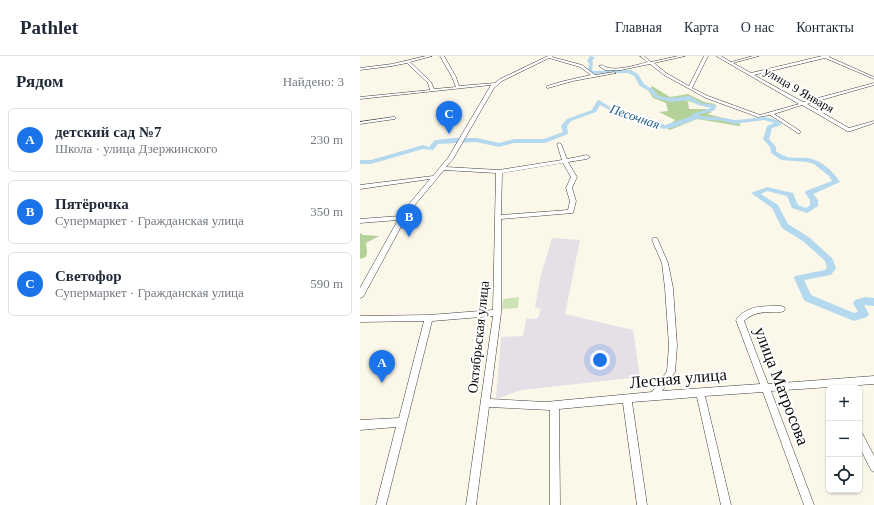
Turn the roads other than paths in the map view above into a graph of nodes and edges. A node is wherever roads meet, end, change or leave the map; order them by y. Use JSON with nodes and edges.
{"nodes":[{"id":1,"x":430,"y":56,"type":"edge"},
{"id":2,"x":442,"y":56,"type":"edge"},
{"id":3,"x":642,"y":56,"type":"edge"},
{"id":4,"x":683,"y":56,"type":"edge"},
{"id":5,"x":706,"y":56,"type":"edge"},
{"id":6,"x":718,"y":56,"type":"edge"},
{"id":7,"x":757,"y":56,"type":"edge"},
{"id":8,"x":826,"y":56,"type":"edge"},
{"id":9,"x":550,"y":57,"type":"edge"},
{"id":10,"x":407,"y":61,"type":"junction"},
{"id":11,"x":651,"y":63,"type":"junction"},
{"id":12,"x":730,"y":63,"type":"junction"},
{"id":13,"x":600,"y":66,"type":"dead end"},
{"id":14,"x":360,"y":69,"type":"edge"},
{"id":15,"x":620,"y":72,"type":"dead end"},
{"id":16,"x":751,"y":74,"type":"junction"},
{"id":17,"x":593,"y":75,"type":"junction"},
{"id":18,"x":874,"y":78,"type":"edge"},
{"id":19,"x":494,"y":84,"type":"junction"},
{"id":20,"x":874,"y":84,"type":"edge"},
{"id":21,"x":548,"y":87,"type":"dead end"},
{"id":22,"x":458,"y":88,"type":"junction"},
{"id":23,"x":690,"y":88,"type":"junction"},
{"id":24,"x":432,"y":91,"type":"junction"},
{"id":25,"x":360,"y":98,"type":"edge"},
{"id":26,"x":802,"y":104,"type":"junction"},
{"id":27,"x":770,"y":113,"type":"junction"},
{"id":28,"x":393,"y":118,"type":"dead end"},
{"id":29,"x":874,"y":122,"type":"edge"},
{"id":30,"x":360,"y":123,"type":"edge"},
{"id":31,"x":798,"y":132,"type":"dead end"},
{"id":32,"x":559,"y":144,"type":"dead end"},
{"id":33,"x":587,"y":158,"type":"dead end"},
{"id":34,"x":565,"y":161,"type":"junction"},
{"id":35,"x":443,"y":168,"type":"junction"},
{"id":36,"x":499,"y":172,"type":"junction"},
{"id":37,"x":435,"y":177,"type":"junction"},
{"id":38,"x":360,"y":188,"type":"edge"},
{"id":39,"x":498,"y":217,"type":"junction"},
{"id":40,"x":402,"y":218,"type":"junction"},
{"id":41,"x":360,"y":221,"type":"edge"},
{"id":42,"x":655,"y":240,"type":"dead end"},
{"id":43,"x":360,"y":295,"type":"edge"},
{"id":44,"x":781,"y":309,"type":"dead end"},
{"id":45,"x":497,"y":313,"type":"junction"},
{"id":46,"x":429,"y":318,"type":"junction"},
{"id":47,"x":360,"y":319,"type":"edge"},
{"id":48,"x":874,"y":380,"type":"edge"},
{"id":49,"x":826,"y":385,"type":"edge"},
{"id":50,"x":834,"y":385,"type":"edge"},
{"id":51,"x":766,"y":388,"type":"junction"},
{"id":52,"x":700,"y":392,"type":"junction"},
{"id":53,"x":654,"y":396,"type":"junction"},
{"id":54,"x":627,"y":398,"type":"junction"},
{"id":55,"x":484,"y":403,"type":"junction"},
{"id":56,"x":554,"y":405,"type":"junction"},
{"id":57,"x":402,"y":422,"type":"junction"},
{"id":58,"x":360,"y":425,"type":"edge"},
{"id":59,"x":862,"y":442,"type":"edge"},
{"id":60,"x":874,"y":467,"type":"edge"},
{"id":61,"x":381,"y":505,"type":"edge"},
{"id":62,"x":471,"y":505,"type":"edge"},
{"id":63,"x":555,"y":505,"type":"edge"},
{"id":64,"x":642,"y":505,"type":"edge"},
{"id":65,"x":726,"y":505,"type":"edge"},
{"id":66,"x":809,"y":505,"type":"edge"}],
"edges":[{"from":1,"to":10,"type":"street"},
{"from":2,"to":22,"type":"street"},
{"from":3,"to":11,"type":"street"},
{"from":4,"to":11,"type":"street"},
{"from":5,"to":23,"type":"street"},
{"from":6,"to":12,"type":"street","name":"улица 9 Января"},
{"from":7,"to":12,"type":"street"},
{"from":8,"to":16,"type":"street"},
{"from":8,"to":18,"type":"street"},
{"from":9,"to":17,"type":"street"},
{"from":9,"to":19,"type":"street"},
{"from":10,"to":14,"type":"street"},
{"from":10,"to":24,"type":"street"},
{"from":11,"to":13,"type":"street"},
{"from":11,"to":23,"type":"street"},
{"from":12,"to":16,"type":"street","name":"улица 9 Января"},
{"from":15,"to":17,"type":"street"},
{"from":16,"to":26,"type":"street","name":"улица 9 Января"},
{"from":17,"to":21,"type":"street"},
{"from":19,"to":22,"type":"street"},
{"from":19,"to":35,"type":"street"},
{"from":20,"to":26,"type":"street"},
{"from":22,"to":24,"type":"street"},
{"from":23,"to":27,"type":"street"},
{"from":24,"to":25,"type":"street"},
{"from":26,"to":27,"type":"street"},
{"from":26,"to":29,"type":"street","name":"улица 9 Января"},
{"from":27,"to":31,"type":"street"},
{"from":28,"to":30,"type":"street"},
{"from":32,"to":34,"type":"street"},
{"from":33,"to":34,"type":"street"},
{"from":34,"to":36,"type":"street"},
{"from":34,"to":39,"type":"street"},
{"from":35,"to":36,"type":"street"},
{"from":35,"to":37,"type":"street"},
{"from":36,"to":39,"type":"street","name":"Октябрьская улица"},
{"from":37,"to":38,"type":"street"},
{"from":37,"to":40,"type":"street"},
{"from":39,"to":45,"type":"street","name":"Октябрьская улица"},
{"from":40,"to":41,"type":"street"},
{"from":40,"to":43,"type":"street"},
{"from":42,"to":53,"type":"street"},
{"from":44,"to":51,"type":"street","name":"улица Матросова"},
{"from":45,"to":46,"type":"street"},
{"from":45,"to":55,"type":"street","name":"Октябрьская улица"},
{"from":46,"to":47,"type":"street"},
{"from":46,"to":57,"type":"street"},
{"from":48,"to":50,"type":"street","name":"Лесная улица"},
{"from":49,"to":51,"type":"street","name":"Лесная улица"},
{"from":51,"to":52,"type":"street","name":"Лесная улица"},
{"from":51,"to":66,"type":"street","name":"улица Матросова"},
{"from":52,"to":53,"type":"street","name":"Лесная улица"},
{"from":52,"to":65,"type":"street"},
{"from":53,"to":54,"type":"street","name":"Лесная улица"},
{"from":54,"to":56,"type":"street","name":"Лесная улица"},
{"from":54,"to":64,"type":"street"},
{"from":55,"to":56,"type":"street","name":"Лесная улица"},
{"from":55,"to":62,"type":"street","name":"Октябрьская улица"},
{"from":56,"to":63,"type":"street"},
{"from":57,"to":58,"type":"street"},
{"from":57,"to":61,"type":"street"},
{"from":59,"to":60,"type":"street"}]}
